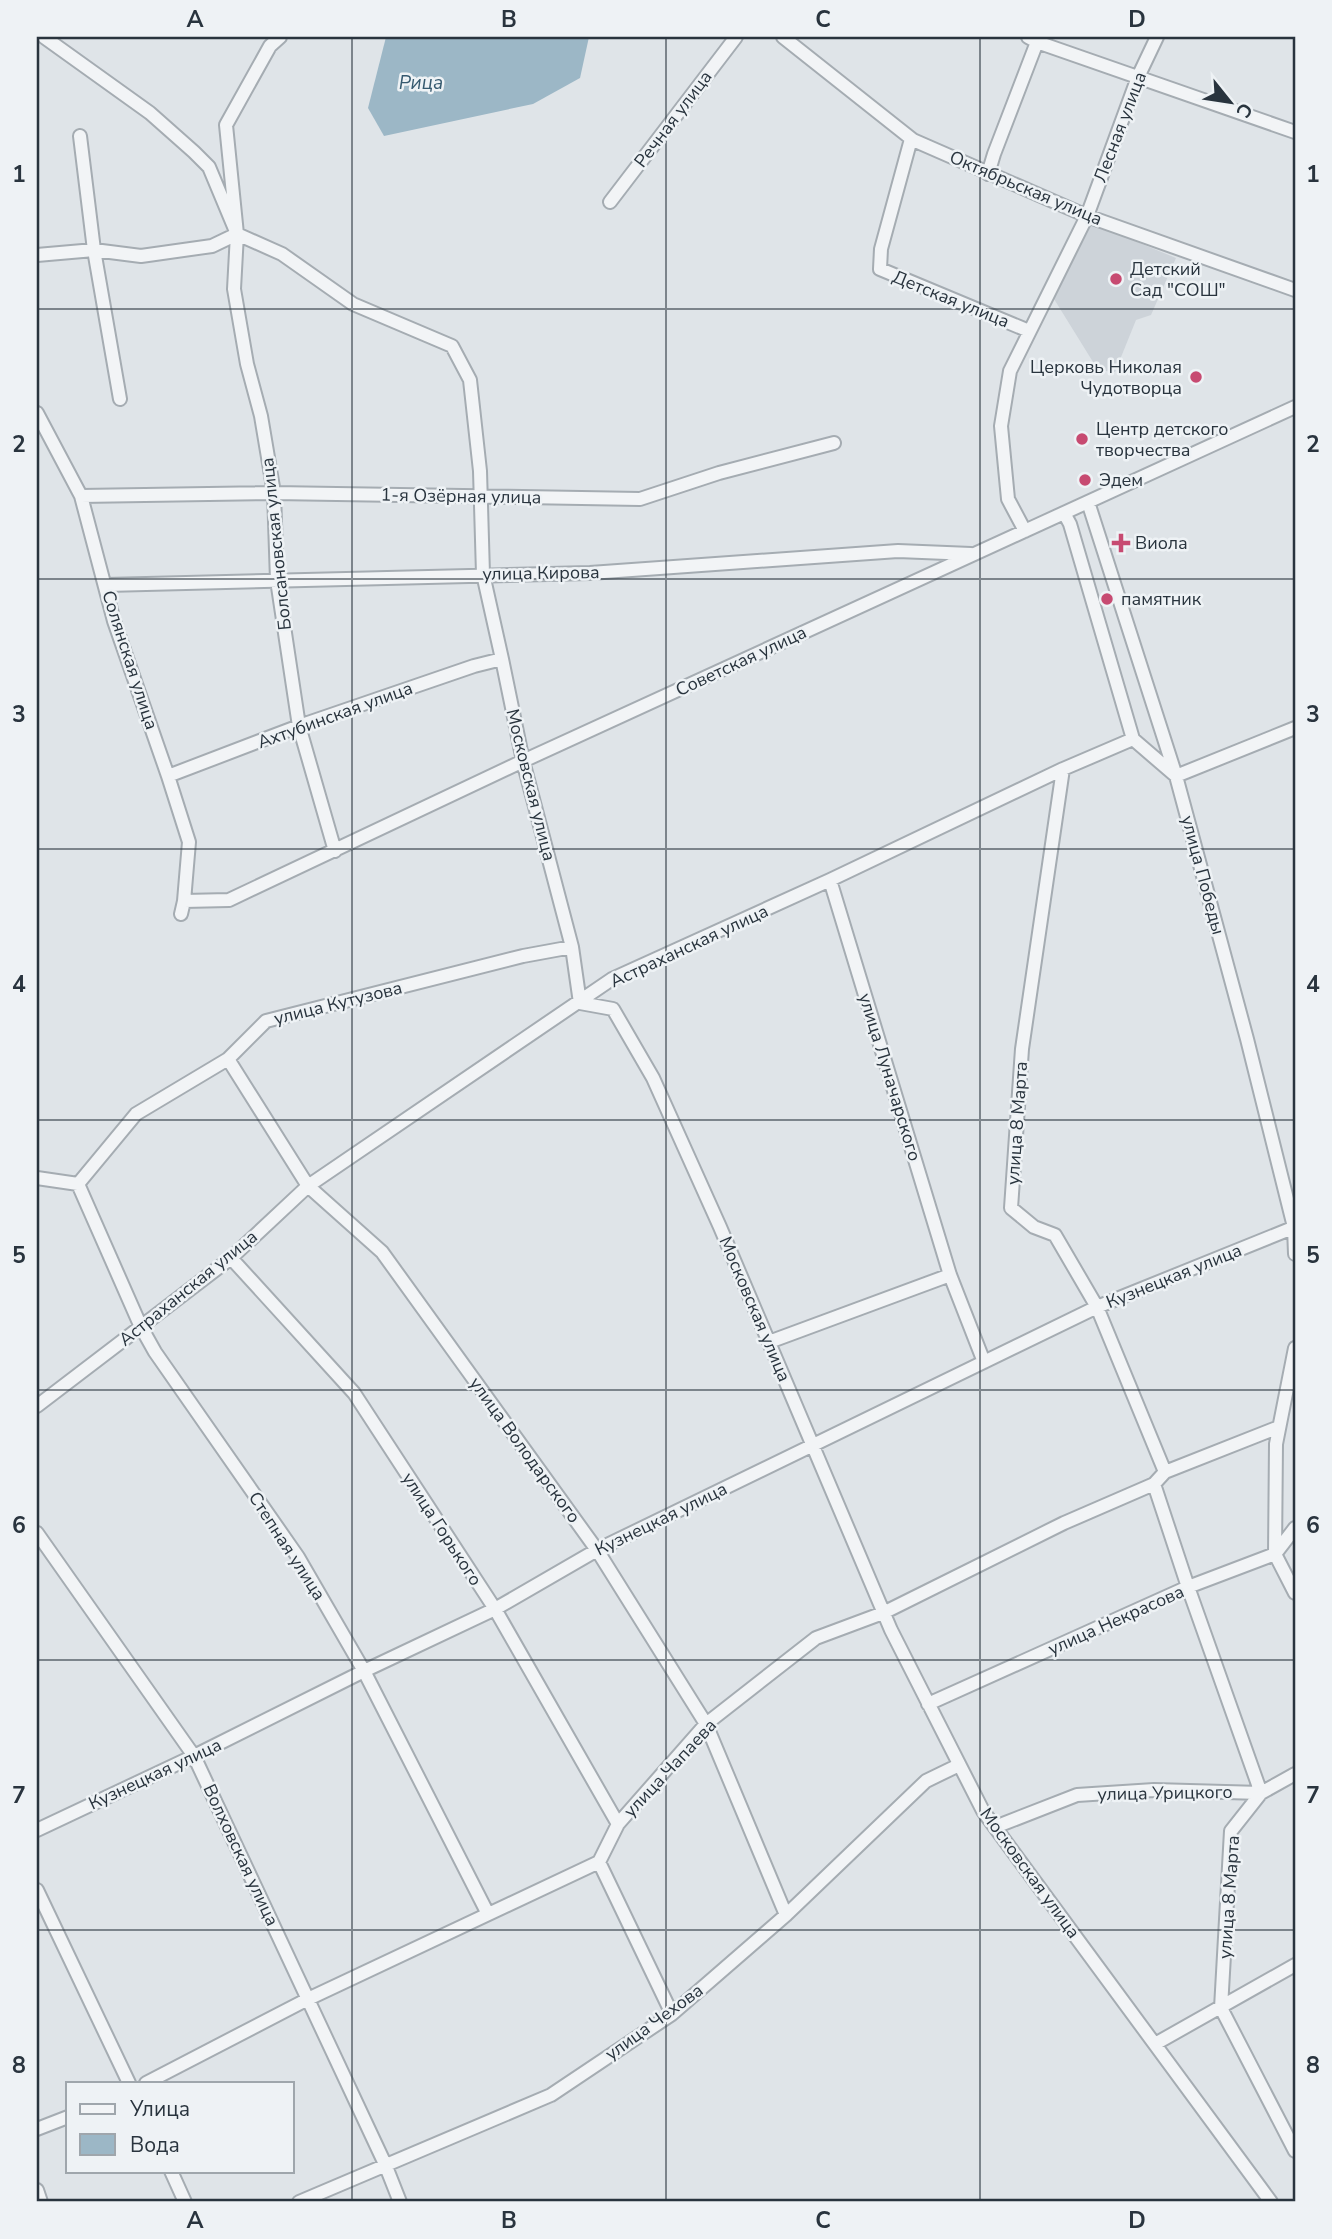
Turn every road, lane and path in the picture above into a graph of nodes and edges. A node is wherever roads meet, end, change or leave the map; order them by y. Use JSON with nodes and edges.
{"nodes":[{"id":1,"x":44,"y":37,"type":"edge"},
{"id":2,"x":279,"y":37,"type":"edge"},
{"id":3,"x":736,"y":37,"type":"edge"},
{"id":4,"x":783,"y":37,"type":"edge"},
{"id":5,"x":1157,"y":37,"type":"edge"},
{"id":6,"x":1032,"y":40,"type":"edge"},
{"id":7,"x":1138,"y":77,"type":"junction"},
{"id":8,"x":1295,"y":132,"type":"edge"},
{"id":9,"x":80,"y":136,"type":"dead end"},
{"id":10,"x":911,"y":139,"type":"junction"},
{"id":11,"x":988,"y":174,"type":"junction"},
{"id":12,"x":610,"y":202,"type":"dead end"},
{"id":13,"x":1087,"y":216,"type":"junction"},
{"id":14,"x":237,"y":234,"type":"junction"},
{"id":15,"x":94,"y":250,"type":"junction"},
{"id":16,"x":37,"y":255,"type":"edge"},
{"id":17,"x":1295,"y":290,"type":"edge"},
{"id":18,"x":1030,"y":331,"type":"junction"},
{"id":19,"x":120,"y":399,"type":"dead end"},
{"id":20,"x":1295,"y":407,"type":"edge"},
{"id":21,"x":37,"y":413,"type":"edge"},
{"id":22,"x":834,"y":443,"type":"dead end"},
{"id":23,"x":274,"y":493,"type":"junction"},
{"id":24,"x":81,"y":496,"type":"junction"},
{"id":25,"x":480,"y":496,"type":"junction"},
{"id":26,"x":1088,"y":502,"type":"junction"},
{"id":27,"x":1064,"y":513,"type":"junction"},
{"id":28,"x":1026,"y":531,"type":"junction"},
{"id":29,"x":975,"y":554,"type":"junction"},
{"id":30,"x":483,"y":574,"type":"junction"},
{"id":31,"x":277,"y":580,"type":"junction"},
{"id":32,"x":106,"y":585,"type":"junction"},
{"id":33,"x":502,"y":659,"type":"junction"},
{"id":34,"x":299,"y":726,"type":"junction"},
{"id":35,"x":1295,"y":728,"type":"edge"},
{"id":36,"x":1132,"y":739,"type":"junction"},
{"id":37,"x":523,"y":761,"type":"junction"},
{"id":38,"x":1063,"y":769,"type":"junction"},
{"id":39,"x":168,"y":776,"type":"junction"},
{"id":40,"x":1176,"y":776,"type":"junction"},
{"id":41,"x":335,"y":851,"type":"junction"},
{"id":42,"x":830,"y":880,"type":"junction"},
{"id":43,"x":182,"y":908,"type":"joint"},
{"id":44,"x":572,"y":947,"type":"junction"},
{"id":45,"x":580,"y":1003,"type":"junction"},
{"id":46,"x":228,"y":1059,"type":"junction"},
{"id":47,"x":37,"y":1178,"type":"edge"},
{"id":48,"x":78,"y":1184,"type":"junction"},
{"id":49,"x":308,"y":1186,"type":"junction"},
{"id":50,"x":1295,"y":1227,"type":"edge"},
{"id":51,"x":1295,"y":1254,"type":"edge"},
{"id":52,"x":231,"y":1258,"type":"junction"},
{"id":53,"x":950,"y":1275,"type":"junction"},
{"id":54,"x":1097,"y":1307,"type":"junction"},
{"id":55,"x":141,"y":1327,"type":"junction"},
{"id":56,"x":769,"y":1342,"type":"junction"},
{"id":57,"x":1295,"y":1348,"type":"edge"},
{"id":58,"x":984,"y":1362,"type":"junction"},
{"id":59,"x":37,"y":1406,"type":"edge"},
{"id":60,"x":1279,"y":1427,"type":"junction"},
{"id":61,"x":813,"y":1446,"type":"junction"},
{"id":62,"x":1165,"y":1472,"type":"junction"},
{"id":63,"x":1154,"y":1484,"type":"junction"},
{"id":64,"x":1295,"y":1528,"type":"edge"},
{"id":65,"x":37,"y":1533,"type":"edge"},
{"id":66,"x":597,"y":1550,"type":"junction"},
{"id":67,"x":1275,"y":1554,"type":"junction"},
{"id":68,"x":1188,"y":1587,"type":"junction"},
{"id":69,"x":1295,"y":1593,"type":"edge"},
{"id":70,"x":495,"y":1609,"type":"junction"},
{"id":71,"x":883,"y":1613,"type":"junction"},
{"id":72,"x":364,"y":1671,"type":"junction"},
{"id":73,"x":928,"y":1704,"type":"junction"},
{"id":74,"x":706,"y":1724,"type":"junction"},
{"id":75,"x":194,"y":1756,"type":"junction"},
{"id":76,"x":959,"y":1765,"type":"junction"},
{"id":77,"x":1295,"y":1774,"type":"edge"},
{"id":78,"x":1261,"y":1793,"type":"junction"},
{"id":79,"x":618,"y":1824,"type":"junction"},
{"id":80,"x":995,"y":1827,"type":"junction"},
{"id":81,"x":37,"y":1830,"type":"edge"},
{"id":82,"x":599,"y":1862,"type":"junction"},
{"id":83,"x":37,"y":1890,"type":"edge"},
{"id":84,"x":488,"y":1914,"type":"junction"},
{"id":85,"x":786,"y":1915,"type":"junction"},
{"id":86,"x":1295,"y":1965,"type":"edge"},
{"id":87,"x":309,"y":1999,"type":"junction"},
{"id":88,"x":1221,"y":2008,"type":"junction"},
{"id":89,"x":672,"y":2014,"type":"junction"},
{"id":90,"x":1155,"y":2044,"type":"junction"},
{"id":91,"x":130,"y":2082,"type":"edge"},
{"id":92,"x":148,"y":2082,"type":"edge"},
{"id":93,"x":66,"y":2118,"type":"edge"},
{"id":94,"x":37,"y":2129,"type":"edge"},
{"id":95,"x":1295,"y":2151,"type":"edge"},
{"id":96,"x":385,"y":2164,"type":"junction"},
{"id":97,"x":171,"y":2172,"type":"edge"},
{"id":98,"x":37,"y":2190,"type":"edge"},
{"id":99,"x":41,"y":2202,"type":"edge"},
{"id":100,"x":186,"y":2202,"type":"edge"},
{"id":101,"x":299,"y":2202,"type":"edge"},
{"id":102,"x":400,"y":2202,"type":"edge"},
{"id":103,"x":1271,"y":2202,"type":"edge"}],
"edges":[{"from":1,"to":14,"type":"street"},
{"from":2,"to":14,"type":"street","name":"Болсановская улица"},
{"from":3,"to":12,"type":"street","name":"Речная улица"},
{"from":4,"to":10,"type":"street","name":"Октябрьская улица"},
{"from":5,"to":7,"type":"street","name":"Лесная улица"},
{"from":6,"to":7,"type":"street"},
{"from":6,"to":11,"type":"street"},
{"from":7,"to":8,"type":"street"},
{"from":7,"to":13,"type":"street","name":"Лесная улица"},
{"from":9,"to":15,"type":"street"},
{"from":10,"to":11,"type":"street","name":"Октябрьская улица"},
{"from":10,"to":18,"type":"street","name":"Детская улица"},
{"from":11,"to":13,"type":"street","name":"Октябрьская улица"},
{"from":13,"to":17,"type":"street","name":"Октябрьская улица"},
{"from":13,"to":18,"type":"street","name":"Лесная улица"},
{"from":14,"to":15,"type":"street"},
{"from":14,"to":23,"type":"street","name":"Болсановская улица"},
{"from":14,"to":25,"type":"street","name":"Московская улица"},
{"from":15,"to":16,"type":"street"},
{"from":15,"to":19,"type":"street"},
{"from":18,"to":28,"type":"street","name":"Лесная улица"},
{"from":20,"to":26,"type":"street","name":"Советская улица"},
{"from":21,"to":24,"type":"street","name":"Солянская улица"},
{"from":22,"to":25,"type":"street","name":"1-я Озёрная улица"},
{"from":23,"to":24,"type":"street","name":"1-я Озёрная улица"},
{"from":23,"to":25,"type":"street","name":"1-я Озёрная улица"},
{"from":23,"to":31,"type":"street","name":"Болсановская улица"},
{"from":24,"to":32,"type":"street","name":"Солянская улица"},
{"from":25,"to":30,"type":"street","name":"Московская улица"},
{"from":26,"to":27,"type":"street","name":"Советская улица"},
{"from":26,"to":40,"type":"street","name":"улица Победы"},
{"from":27,"to":28,"type":"street","name":"Советская улица"},
{"from":27,"to":36,"type":"street"},
{"from":28,"to":29,"type":"street","name":"Советская улица"},
{"from":29,"to":30,"type":"street","name":"улица Кирова"},
{"from":29,"to":37,"type":"street","name":"Советская улица"},
{"from":30,"to":31,"type":"street","name":"улица Кирова"},
{"from":30,"to":33,"type":"street","name":"Московская улица"},
{"from":31,"to":32,"type":"street","name":"улица Кирова"},
{"from":31,"to":34,"type":"street","name":"Болсановская улица"},
{"from":32,"to":39,"type":"street","name":"Солянская улица"},
{"from":33,"to":34,"type":"street","name":"Ахтубинская улица"},
{"from":33,"to":37,"type":"street","name":"Московская улица"},
{"from":34,"to":39,"type":"street","name":"Ахтубинская улица"},
{"from":34,"to":41,"type":"street","name":"Болсановская улица"},
{"from":35,"to":40,"type":"street"},
{"from":36,"to":38,"type":"street","name":"Астраханская улица"},
{"from":36,"to":40,"type":"street"},
{"from":37,"to":41,"type":"street","name":"Советская улица"},
{"from":37,"to":44,"type":"street","name":"Московская улица"},
{"from":38,"to":42,"type":"street","name":"Астраханская улица"},
{"from":38,"to":54,"type":"street","name":"улица 8 Марта"},
{"from":39,"to":43,"type":"street","name":"Солянская улица"},
{"from":40,"to":50,"type":"street","name":"улица Победы"},
{"from":41,"to":43,"type":"street","name":"Советская улица"},
{"from":42,"to":45,"type":"street","name":"Астраханская улица"},
{"from":42,"to":53,"type":"street","name":"улица Луначарского"},
{"from":44,"to":45,"type":"street","name":"Московская улица"},
{"from":44,"to":46,"type":"street","name":"улица Кутузова"},
{"from":45,"to":49,"type":"street","name":"Астраханская улица"},
{"from":45,"to":56,"type":"street","name":"Московская улица"},
{"from":46,"to":48,"type":"street","name":"улица Кутузова"},
{"from":46,"to":49,"type":"street","name":"улица Володарского"},
{"from":47,"to":48,"type":"street"},
{"from":48,"to":55,"type":"street","name":"Степная улица"},
{"from":49,"to":52,"type":"street","name":"Астраханская улица"},
{"from":49,"to":66,"type":"street","name":"улица Володарского"},
{"from":50,"to":51,"type":"street","name":"улица Победы"},
{"from":50,"to":54,"type":"street","name":"Кузнецкая улица"},
{"from":52,"to":55,"type":"street","name":"Астраханская улица"},
{"from":52,"to":70,"type":"street","name":"улица Горького"},
{"from":53,"to":56,"type":"street"},
{"from":53,"to":58,"type":"street","name":"улица Луначарского"},
{"from":54,"to":58,"type":"street","name":"Кузнецкая улица"},
{"from":54,"to":62,"type":"street","name":"улица 8 Марта"},
{"from":55,"to":59,"type":"street","name":"Астраханская улица"},
{"from":55,"to":72,"type":"street","name":"Степная улица"},
{"from":56,"to":61,"type":"street","name":"Московская улица"},
{"from":57,"to":60,"type":"street"},
{"from":58,"to":61,"type":"street","name":"Кузнецкая улица"},
{"from":60,"to":62,"type":"street","name":"улица Чапаева"},
{"from":60,"to":67,"type":"street"},
{"from":61,"to":66,"type":"street","name":"Кузнецкая улица"},
{"from":61,"to":71,"type":"street","name":"Московская улица"},
{"from":62,"to":63,"type":"street","name":"улица Чапаева"},
{"from":63,"to":68,"type":"street"},
{"from":63,"to":71,"type":"street","name":"улица Чапаева"},
{"from":64,"to":67,"type":"street"},
{"from":65,"to":75,"type":"street","name":"Волховская улица"},
{"from":66,"to":70,"type":"street","name":"Кузнецкая улица"},
{"from":66,"to":74,"type":"street","name":"улица Володарского"},
{"from":67,"to":68,"type":"street","name":"улица Некрасова"},
{"from":67,"to":69,"type":"street"},
{"from":68,"to":73,"type":"street","name":"улица Некрасова"},
{"from":68,"to":78,"type":"street"},
{"from":70,"to":72,"type":"street","name":"Кузнецкая улица"},
{"from":70,"to":79,"type":"street","name":"улица Горького"},
{"from":71,"to":73,"type":"street","name":"Московская улица"},
{"from":71,"to":74,"type":"street","name":"улица Чапаева"},
{"from":72,"to":75,"type":"street","name":"Кузнецкая улица"},
{"from":72,"to":84,"type":"street","name":"Степная улица"},
{"from":73,"to":76,"type":"street","name":"Московская улица"},
{"from":74,"to":79,"type":"street","name":"улица Чапаева"},
{"from":74,"to":85,"type":"street","name":"улица Володарского"},
{"from":75,"to":81,"type":"street","name":"Кузнецкая улица"},
{"from":75,"to":87,"type":"street","name":"Волховская улица"},
{"from":76,"to":80,"type":"street","name":"Московская улица"},
{"from":76,"to":85,"type":"street","name":"улица Чехова"},
{"from":77,"to":78,"type":"street"},
{"from":78,"to":80,"type":"street","name":"улица Урицкого"},
{"from":78,"to":88,"type":"street","name":"улица 8 Марта"},
{"from":79,"to":82,"type":"street","name":"улица Чапаева"},
{"from":80,"to":90,"type":"street","name":"Московская улица"},
{"from":82,"to":84,"type":"street"},
{"from":82,"to":89,"type":"street"},
{"from":83,"to":91,"type":"street"},
{"from":84,"to":87,"type":"street"},
{"from":85,"to":89,"type":"street","name":"улица Чехова"},
{"from":86,"to":88,"type":"street"},
{"from":87,"to":92,"type":"street"},
{"from":87,"to":96,"type":"street","name":"Волховская улица"},
{"from":88,"to":90,"type":"street"},
{"from":88,"to":95,"type":"street"},
{"from":89,"to":96,"type":"street","name":"улица Чехова"},
{"from":90,"to":103,"type":"street","name":"Московская улица"},
{"from":93,"to":94,"type":"street"},
{"from":96,"to":101,"type":"street","name":"улица Чехова"},
{"from":96,"to":102,"type":"street","name":"Волховская улица"},
{"from":97,"to":100,"type":"street"},
{"from":98,"to":99,"type":"street"}]}
